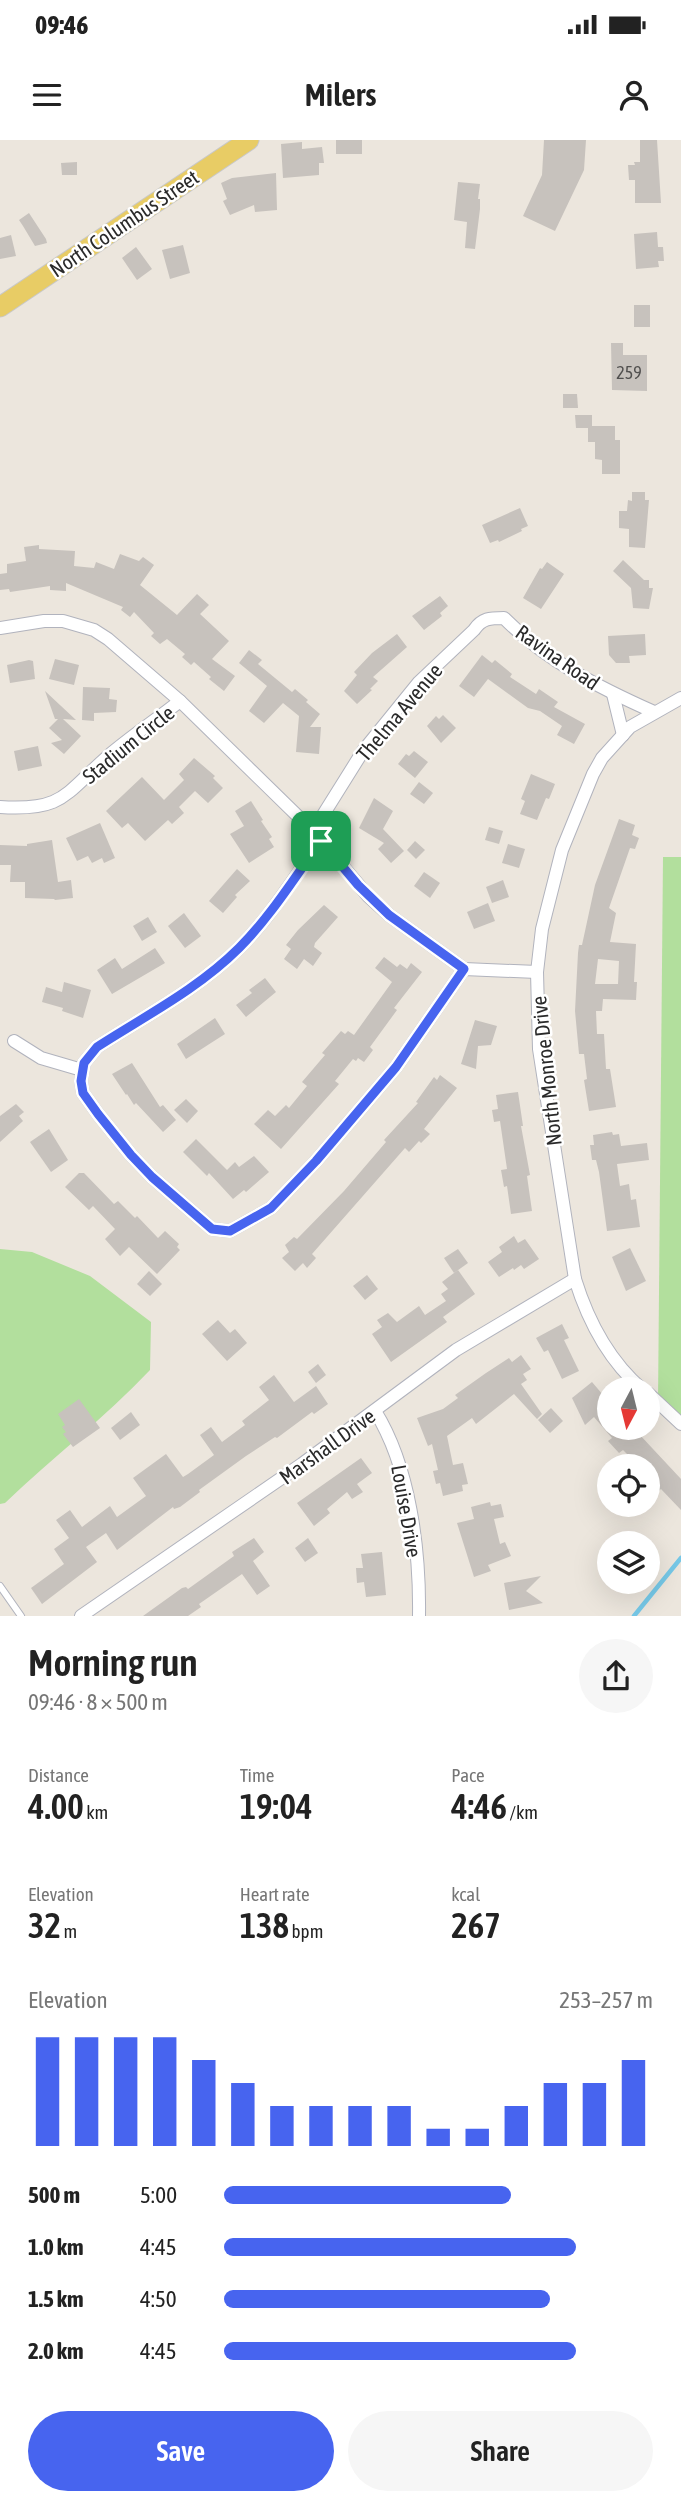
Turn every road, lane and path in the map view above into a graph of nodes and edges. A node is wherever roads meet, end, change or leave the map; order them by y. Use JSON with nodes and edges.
{"nodes":[{"id":1,"x":249,"y":140,"type":"edge"},
{"id":2,"x":0,"y":307,"type":"edge"},
{"id":3,"x":504,"y":618,"type":"joint"},
{"id":4,"x":0,"y":628,"type":"edge"},
{"id":5,"x":613,"y":694,"type":"junction"},
{"id":6,"x":681,"y":698,"type":"edge"},
{"id":7,"x":180,"y":701,"type":"junction"},
{"id":8,"x":654,"y":712,"type":"junction"},
{"id":9,"x":623,"y":735,"type":"junction"},
{"id":10,"x":0,"y":807,"type":"edge"},
{"id":11,"x":317,"y":836,"type":"junction"},
{"id":12,"x":464,"y":969,"type":"junction"},
{"id":13,"x":537,"y":972,"type":"junction"},
{"id":14,"x":14,"y":1041,"type":"dead end"},
{"id":15,"x":82,"y":1070,"type":"junction"},
{"id":16,"x":575,"y":1279,"type":"junction"},
{"id":17,"x":631,"y":1377,"type":"edge"},
{"id":18,"x":660,"y":1404,"type":"edge"},
{"id":19,"x":375,"y":1411,"type":"junction"},
{"id":20,"x":681,"y":1423,"type":"edge"},
{"id":21,"x":0,"y":1586,"type":"edge"},
{"id":22,"x":21,"y":1616,"type":"edge"},
{"id":23,"x":81,"y":1616,"type":"edge"},
{"id":24,"x":419,"y":1616,"type":"edge"}],
"edges":[{"from":1,"to":2,"type":"main road","name":"North Columbus Street"},
{"from":3,"to":5,"type":"street","name":"Ravina Road"},
{"from":3,"to":11,"type":"street","name":"Thelma Avenue"},
{"from":4,"to":7,"type":"street","name":"Stadium Circle"},
{"from":5,"to":8,"type":"street","name":"Ravina Road"},
{"from":5,"to":9,"type":"street","name":"Ravina Road"},
{"from":6,"to":8,"type":"street","name":"North Monroe Drive"},
{"from":7,"to":10,"type":"street","name":"Stadium Circle"},
{"from":7,"to":11,"type":"street"},
{"from":8,"to":9,"type":"street","name":"North Monroe Drive"},
{"from":9,"to":13,"type":"street","name":"North Monroe Drive"},
{"from":11,"to":12,"type":"street"},
{"from":11,"to":15,"type":"street","name":"Thelma Avenue"},
{"from":12,"to":13,"type":"street"},
{"from":12,"to":15,"type":"street"},
{"from":13,"to":16,"type":"street","name":"North Monroe Drive"},
{"from":14,"to":15,"type":"street"},
{"from":16,"to":17,"type":"street","name":"North Monroe Drive"},
{"from":16,"to":19,"type":"street","name":"Marshall Drive"},
{"from":18,"to":20,"type":"street"},
{"from":19,"to":23,"type":"street","name":"Marshall Drive"},
{"from":19,"to":24,"type":"street","name":"Louise Drive"},
{"from":21,"to":22,"type":"lane"}]}
